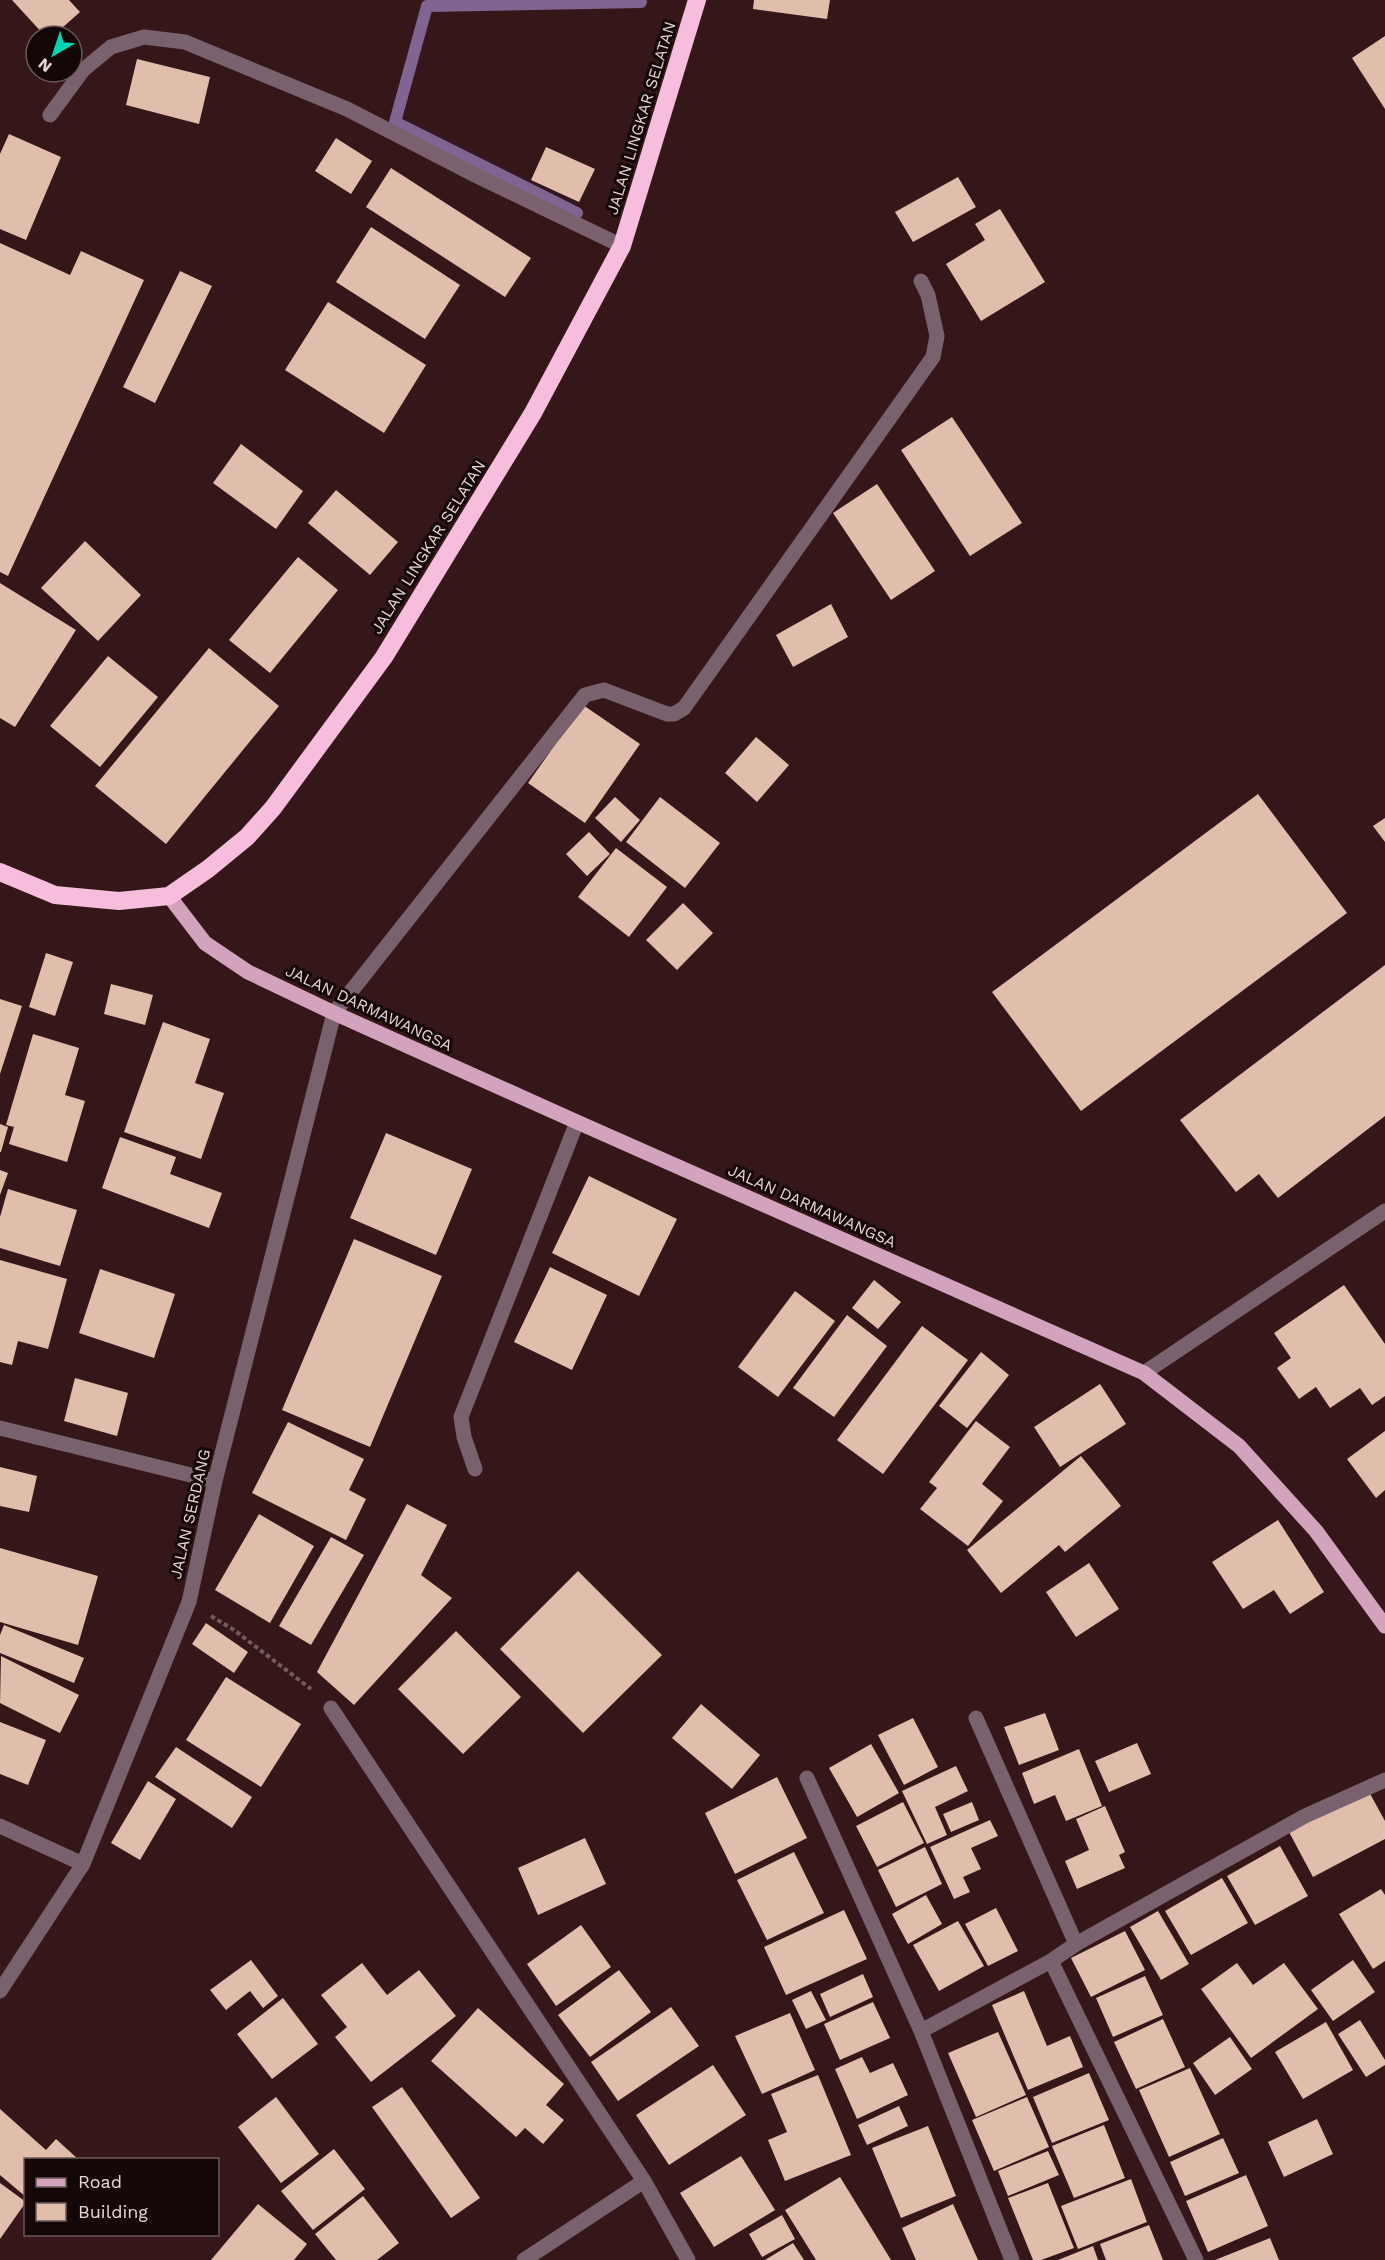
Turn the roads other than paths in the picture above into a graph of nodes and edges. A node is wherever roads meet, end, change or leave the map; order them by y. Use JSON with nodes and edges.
{"nodes":[{"id":1,"x":697,"y":0,"type":"edge"},
{"id":2,"x":50,"y":115,"type":"dead end"},
{"id":3,"x":622,"y":246,"type":"junction"},
{"id":4,"x":921,"y":281,"type":"dead end"},
{"id":5,"x":0,"y":872,"type":"edge"},
{"id":6,"x":169,"y":896,"type":"junction"},
{"id":7,"x":334,"y":1013,"type":"junction"},
{"id":8,"x":577,"y":1122,"type":"junction"},
{"id":9,"x":1385,"y":1211,"type":"edge"},
{"id":10,"x":1144,"y":1373,"type":"junction"},
{"id":11,"x":0,"y":1428,"type":"edge"},
{"id":12,"x":475,"y":1469,"type":"dead end"},
{"id":13,"x":215,"y":1481,"type":"junction"},
{"id":14,"x":1385,"y":1626,"type":"edge"},
{"id":15,"x":331,"y":1708,"type":"road end"},
{"id":16,"x":976,"y":1718,"type":"dead end"},
{"id":17,"x":807,"y":1778,"type":"dead end"},
{"id":18,"x":1385,"y":1780,"type":"edge"},
{"id":19,"x":0,"y":1826,"type":"edge"},
{"id":20,"x":83,"y":1864,"type":"junction"},
{"id":21,"x":1076,"y":1944,"type":"junction"},
{"id":22,"x":1051,"y":1961,"type":"junction"},
{"id":23,"x":0,"y":1991,"type":"edge"},
{"id":24,"x":921,"y":2031,"type":"junction"},
{"id":25,"x":644,"y":2181,"type":"junction"},
{"id":26,"x":524,"y":2260,"type":"edge"},
{"id":27,"x":688,"y":2260,"type":"edge"},
{"id":28,"x":1011,"y":2260,"type":"edge"},
{"id":29,"x":1196,"y":2260,"type":"edge"}],
"edges":[{"from":1,"to":3,"type":"highway","name":"JALAN LINGKAR SELATAN"},
{"from":2,"to":3,"type":"street"},
{"from":3,"to":6,"type":"highway","name":"JALAN LINGKAR SELATAN"},
{"from":4,"to":7,"type":"street"},
{"from":5,"to":6,"type":"highway","name":"JALAN LINGKAR SELATAN"},
{"from":6,"to":7,"type":"main road","name":"JALAN DARMAWANGSA"},
{"from":7,"to":8,"type":"main road","name":"JALAN DARMAWANGSA"},
{"from":7,"to":13,"type":"street","name":"JALAN SERDANG"},
{"from":8,"to":10,"type":"main road","name":"JALAN DARMAWANGSA"},
{"from":8,"to":12,"type":"street"},
{"from":9,"to":10,"type":"street"},
{"from":10,"to":14,"type":"main road","name":"JALAN DARMAWANGSA"},
{"from":11,"to":13,"type":"street"},
{"from":13,"to":20,"type":"street","name":"JALAN SERDANG"},
{"from":15,"to":25,"type":"street"},
{"from":16,"to":21,"type":"street"},
{"from":17,"to":24,"type":"street"},
{"from":18,"to":21,"type":"street"},
{"from":19,"to":20,"type":"street"},
{"from":20,"to":23,"type":"street","name":"JALAN SERDANG"},
{"from":21,"to":22,"type":"street"},
{"from":22,"to":24,"type":"street"},
{"from":22,"to":29,"type":"street"},
{"from":24,"to":28,"type":"street"},
{"from":25,"to":26,"type":"street"},
{"from":25,"to":27,"type":"street"}]}
